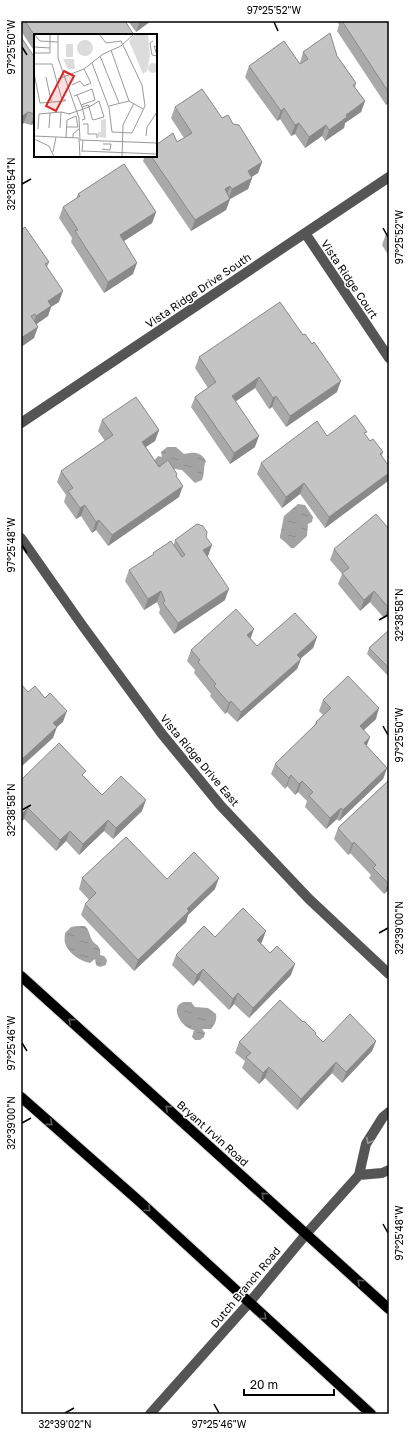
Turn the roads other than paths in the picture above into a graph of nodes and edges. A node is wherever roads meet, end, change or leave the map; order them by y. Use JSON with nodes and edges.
{"nodes":[{"id":1,"x":389,"y":177,"type":"edge"},
{"id":2,"x":305,"y":233,"type":"junction"},
{"id":3,"x":389,"y":358,"type":"edge"},
{"id":4,"x":21,"y":423,"type":"edge"},
{"id":5,"x":21,"y":538,"type":"edge"},
{"id":6,"x":389,"y":974,"type":"edge"},
{"id":7,"x":21,"y":976,"type":"edge"},
{"id":8,"x":21,"y":1097,"type":"edge"},
{"id":9,"x":389,"y":1112,"type":"edge"},
{"id":10,"x":389,"y":1170,"type":"edge"},
{"id":11,"x":359,"y":1175,"type":"junction"},
{"id":12,"x":306,"y":1233,"type":"junction"},
{"id":13,"x":249,"y":1303,"type":"junction"},
{"id":14,"x":389,"y":1309,"type":"edge"},
{"id":15,"x":150,"y":1414,"type":"edge"},
{"id":16,"x":370,"y":1414,"type":"edge"}],
"edges":[{"from":1,"to":2,"type":"street","name":"Vista Ridge Drive South"},
{"from":2,"to":3,"type":"street","name":"Vista Ridge Court"},
{"from":2,"to":4,"type":"street","name":"Vista Ridge Drive South"},
{"from":5,"to":6,"type":"street","name":"Vista Ridge Drive East"},
{"from":12,"to":7,"type":"main road","name":"Bryant Irvin Road","one_way":true},
{"from":8,"to":13,"type":"main road","one_way":true},
{"from":9,"to":11,"type":"street","name":"Dutch Branch Road","one_way":true},
{"from":10,"to":11,"type":"street"},
{"from":11,"to":12,"type":"street","name":"Dutch Branch Road"},
{"from":12,"to":13,"type":"street","name":"Dutch Branch Road"},
{"from":14,"to":12,"type":"main road","name":"Bryant Irvin Road","one_way":true},
{"from":13,"to":15,"type":"street","name":"Dutch Branch Road"},
{"from":13,"to":16,"type":"main road","one_way":true}]}
